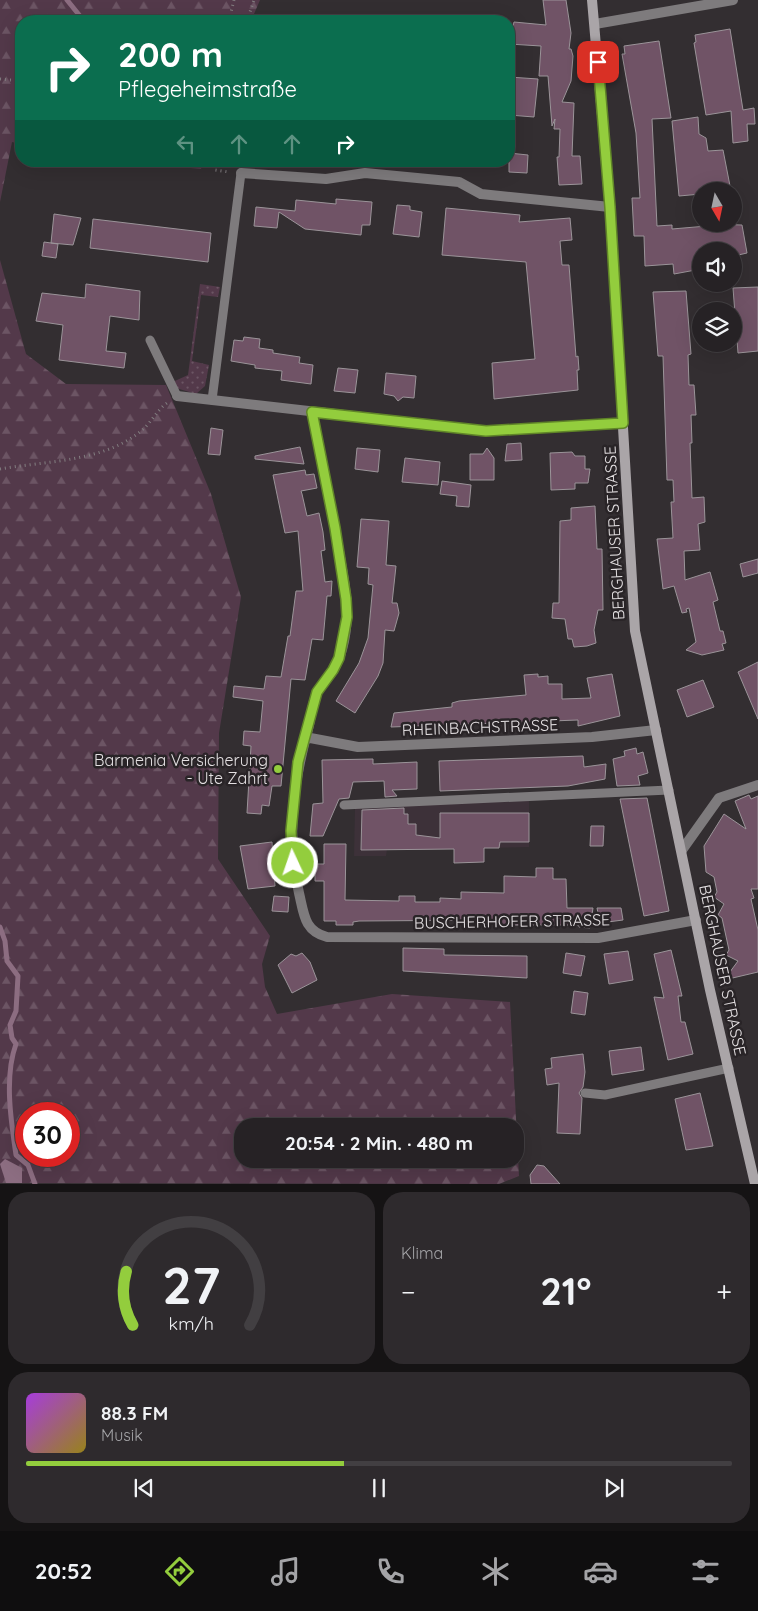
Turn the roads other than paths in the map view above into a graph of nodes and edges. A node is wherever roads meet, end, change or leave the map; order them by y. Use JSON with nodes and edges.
{"nodes":[{"id":1,"x":592,"y":0,"type":"edge"},
{"id":2,"x":732,"y":0,"type":"edge"},
{"id":3,"x":595,"y":24,"type":"junction"},
{"id":4,"x":241,"y":172,"type":"joint"},
{"id":5,"x":610,"y":207,"type":"junction"},
{"id":6,"x":150,"y":340,"type":"dead end"},
{"id":7,"x":177,"y":396,"type":"joint"},
{"id":8,"x":212,"y":400,"type":"junction"},
{"id":9,"x":312,"y":412,"type":"junction"},
{"id":10,"x":623,"y":423,"type":"junction"},
{"id":11,"x":656,"y":730,"type":"junction"},
{"id":12,"x":305,"y":738,"type":"junction"},
{"id":13,"x":758,"y":785,"type":"edge"},
{"id":14,"x":669,"y":790,"type":"junction"},
{"id":15,"x":344,"y":805,"type":"dead end"},
{"id":16,"x":682,"y":850,"type":"junction"},
{"id":17,"x":696,"y":920,"type":"junction"},
{"id":18,"x":729,"y":1068,"type":"junction"},
{"id":19,"x":586,"y":1093,"type":"dead end"},
{"id":20,"x":755,"y":1184,"type":"edge"}],
"edges":[{"from":1,"to":3,"type":"street","name":"BERGHAUSER STRASSE"},
{"from":2,"to":3,"type":"street"},
{"from":3,"to":5,"type":"street","name":"BERGHAUSER STRASSE"},
{"from":4,"to":5,"type":"street"},
{"from":4,"to":8,"type":"lane"},
{"from":5,"to":10,"type":"street","name":"BERGHAUSER STRASSE"},
{"from":6,"to":7,"type":"lane"},
{"from":7,"to":8,"type":"street"},
{"from":8,"to":9,"type":"street"},
{"from":9,"to":10,"type":"street"},
{"from":9,"to":12,"type":"street"},
{"from":10,"to":11,"type":"street","name":"BERGHAUSER STRASSE"},
{"from":11,"to":12,"type":"street","name":"RHEINBACHSTRASSE"},
{"from":11,"to":14,"type":"street","name":"BERGHAUSER STRASSE"},
{"from":12,"to":17,"type":"street","name":"BUSCHERHOFER STRASSE"},
{"from":13,"to":16,"type":"street"},
{"from":14,"to":15,"type":"lane"},
{"from":14,"to":16,"type":"street","name":"BERGHAUSER STRASSE"},
{"from":16,"to":17,"type":"street","name":"BERGHAUSER STRASSE"},
{"from":17,"to":18,"type":"street","name":"BERGHAUSER STRASSE"},
{"from":18,"to":19,"type":"lane"},
{"from":18,"to":20,"type":"street","name":"BERGHAUSER STRASSE"}]}
